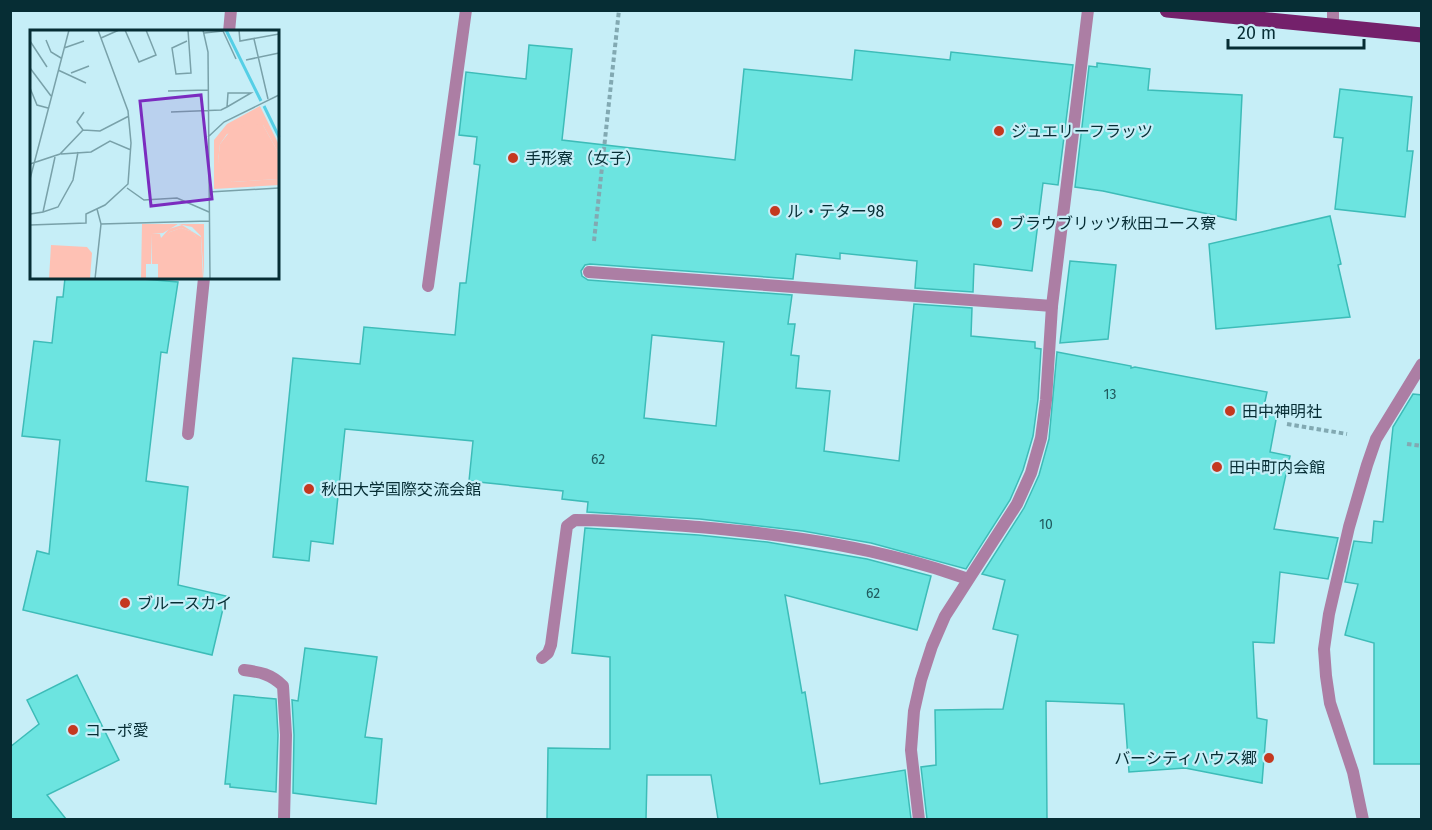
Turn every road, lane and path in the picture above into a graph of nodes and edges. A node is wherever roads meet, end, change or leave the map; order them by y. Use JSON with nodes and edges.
{"nodes":[{"id":1,"x":231,"y":10,"type":"edge"},
{"id":2,"x":466,"y":10,"type":"edge"},
{"id":3,"x":619,"y":10,"type":"edge"},
{"id":4,"x":1088,"y":10,"type":"edge"},
{"id":5,"x":1167,"y":10,"type":"edge"},
{"id":6,"x":1333,"y":10,"type":"edge"},
{"id":7,"x":1333,"y":27,"type":"junction"},
{"id":8,"x":229,"y":30,"type":"edge"},
{"id":9,"x":1422,"y":35,"type":"edge"},
{"id":10,"x":591,"y":272,"type":"joint"},
{"id":11,"x":204,"y":279,"type":"edge"},
{"id":12,"x":428,"y":286,"type":"dead end"},
{"id":13,"x":1052,"y":306,"type":"junction"},
{"id":14,"x":1422,"y":364,"type":"edge"},
{"id":15,"x":1287,"y":424,"type":"dead end"},
{"id":16,"x":188,"y":434,"type":"dead end"},
{"id":17,"x":1376,"y":440,"type":"junction"},
{"id":18,"x":968,"y":579,"type":"junction"},
{"id":19,"x":542,"y":658,"type":"dead end"},
{"id":20,"x":243,"y":670,"type":"dead end"},
{"id":21,"x":284,"y":819,"type":"edge"},
{"id":22,"x":919,"y":819,"type":"edge"},
{"id":23,"x":1363,"y":819,"type":"edge"}],
"edges":[{"from":1,"to":8,"type":"street"},
{"from":2,"to":12,"type":"street"},
{"from":3,"to":10,"type":"path"},
{"from":4,"to":13,"type":"street"},
{"from":5,"to":7,"type":"main road"},
{"from":6,"to":7,"type":"street"},
{"from":7,"to":9,"type":"main road"},
{"from":10,"to":13,"type":"street"},
{"from":11,"to":16,"type":"street"},
{"from":13,"to":18,"type":"street"},
{"from":14,"to":17,"type":"street"},
{"from":15,"to":17,"type":"path"},
{"from":17,"to":23,"type":"street"},
{"from":18,"to":19,"type":"street"},
{"from":18,"to":22,"type":"street"},
{"from":20,"to":21,"type":"street"}]}
